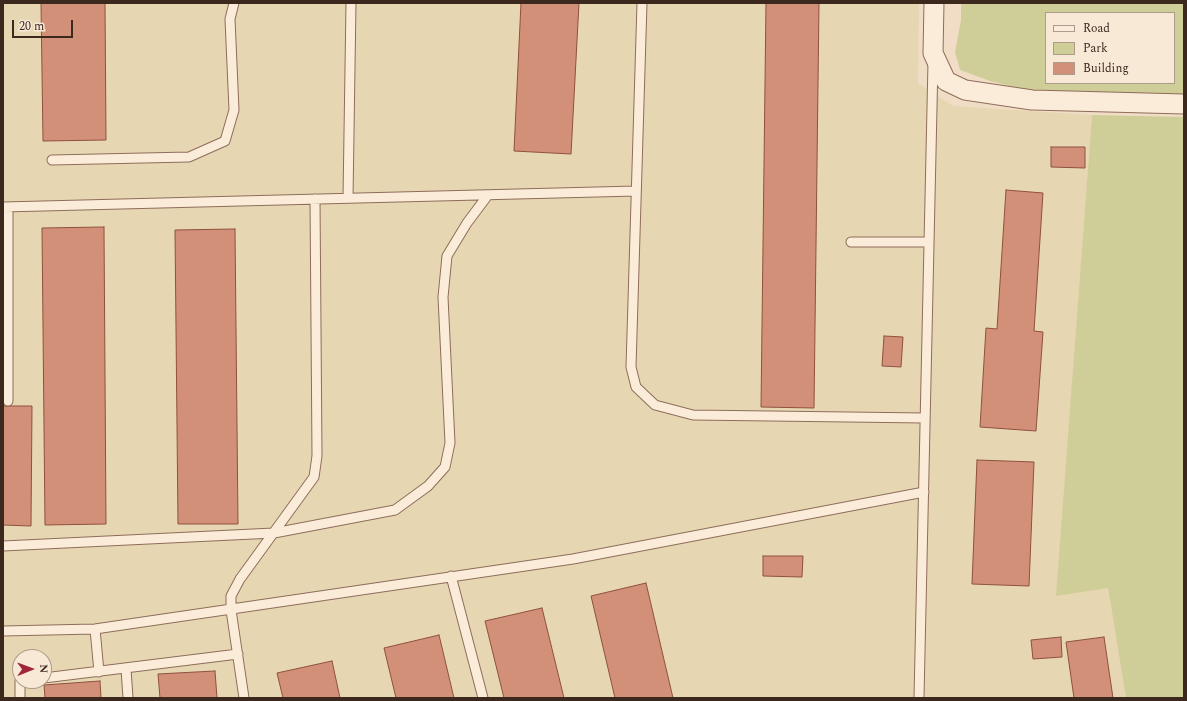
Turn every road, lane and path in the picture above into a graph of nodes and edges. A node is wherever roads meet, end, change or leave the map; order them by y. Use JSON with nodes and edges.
{"nodes":[{"id":1,"x":234,"y":3,"type":"edge"},
{"id":2,"x":351,"y":3,"type":"edge"},
{"id":3,"x":642,"y":3,"type":"edge"},
{"id":4,"x":934,"y":3,"type":"edge"},
{"id":5,"x":933,"y":53,"type":"junction"},
{"id":6,"x":1184,"y":104,"type":"edge"},
{"id":7,"x":52,"y":160,"type":"dead end"},
{"id":8,"x":636,"y":191,"type":"junction"},
{"id":9,"x":488,"y":195,"type":"junction"},
{"id":10,"x":348,"y":198,"type":"junction"},
{"id":11,"x":315,"y":199,"type":"junction"},
{"id":12,"x":5,"y":207,"type":"edge"},
{"id":13,"x":851,"y":242,"type":"dead end"},
{"id":14,"x":929,"y":242,"type":"junction"},
{"id":15,"x":8,"y":401,"type":"dead end"},
{"id":16,"x":925,"y":418,"type":"junction"},
{"id":17,"x":924,"y":492,"type":"junction"},
{"id":18,"x":274,"y":533,"type":"junction"},
{"id":19,"x":3,"y":546,"type":"edge"},
{"id":20,"x":451,"y":576,"type":"junction"},
{"id":21,"x":231,"y":610,"type":"junction"},
{"id":22,"x":95,"y":629,"type":"junction"},
{"id":23,"x":3,"y":631,"type":"edge"},
{"id":24,"x":238,"y":654,"type":"junction"},
{"id":25,"x":126,"y":669,"type":"junction"},
{"id":26,"x":99,"y":672,"type":"junction"},
{"id":27,"x":52,"y":677,"type":"edge"},
{"id":28,"x":128,"y":698,"type":"edge"},
{"id":29,"x":244,"y":698,"type":"edge"},
{"id":30,"x":484,"y":698,"type":"edge"},
{"id":31,"x":919,"y":698,"type":"edge"}],
"edges":[{"from":1,"to":7,"type":"lane"},
{"from":2,"to":10,"type":"lane"},
{"from":3,"to":8,"type":"lane"},
{"from":4,"to":5,"type":"street"},
{"from":5,"to":6,"type":"street"},
{"from":5,"to":14,"type":"lane"},
{"from":8,"to":9,"type":"lane"},
{"from":8,"to":16,"type":"lane"},
{"from":9,"to":10,"type":"lane"},
{"from":9,"to":18,"type":"lane"},
{"from":10,"to":11,"type":"lane"},
{"from":11,"to":12,"type":"lane"},
{"from":11,"to":18,"type":"lane"},
{"from":12,"to":15,"type":"lane"},
{"from":13,"to":14,"type":"lane"},
{"from":14,"to":16,"type":"lane"},
{"from":16,"to":17,"type":"lane"},
{"from":17,"to":20,"type":"lane"},
{"from":17,"to":31,"type":"lane"},
{"from":18,"to":19,"type":"lane"},
{"from":18,"to":21,"type":"lane"},
{"from":20,"to":21,"type":"lane"},
{"from":20,"to":30,"type":"lane"},
{"from":21,"to":22,"type":"lane"},
{"from":21,"to":24,"type":"lane"},
{"from":22,"to":23,"type":"lane"},
{"from":22,"to":26,"type":"lane"},
{"from":24,"to":25,"type":"lane"},
{"from":24,"to":29,"type":"lane"},
{"from":25,"to":26,"type":"lane"},
{"from":25,"to":28,"type":"lane"},
{"from":26,"to":27,"type":"lane"}]}
